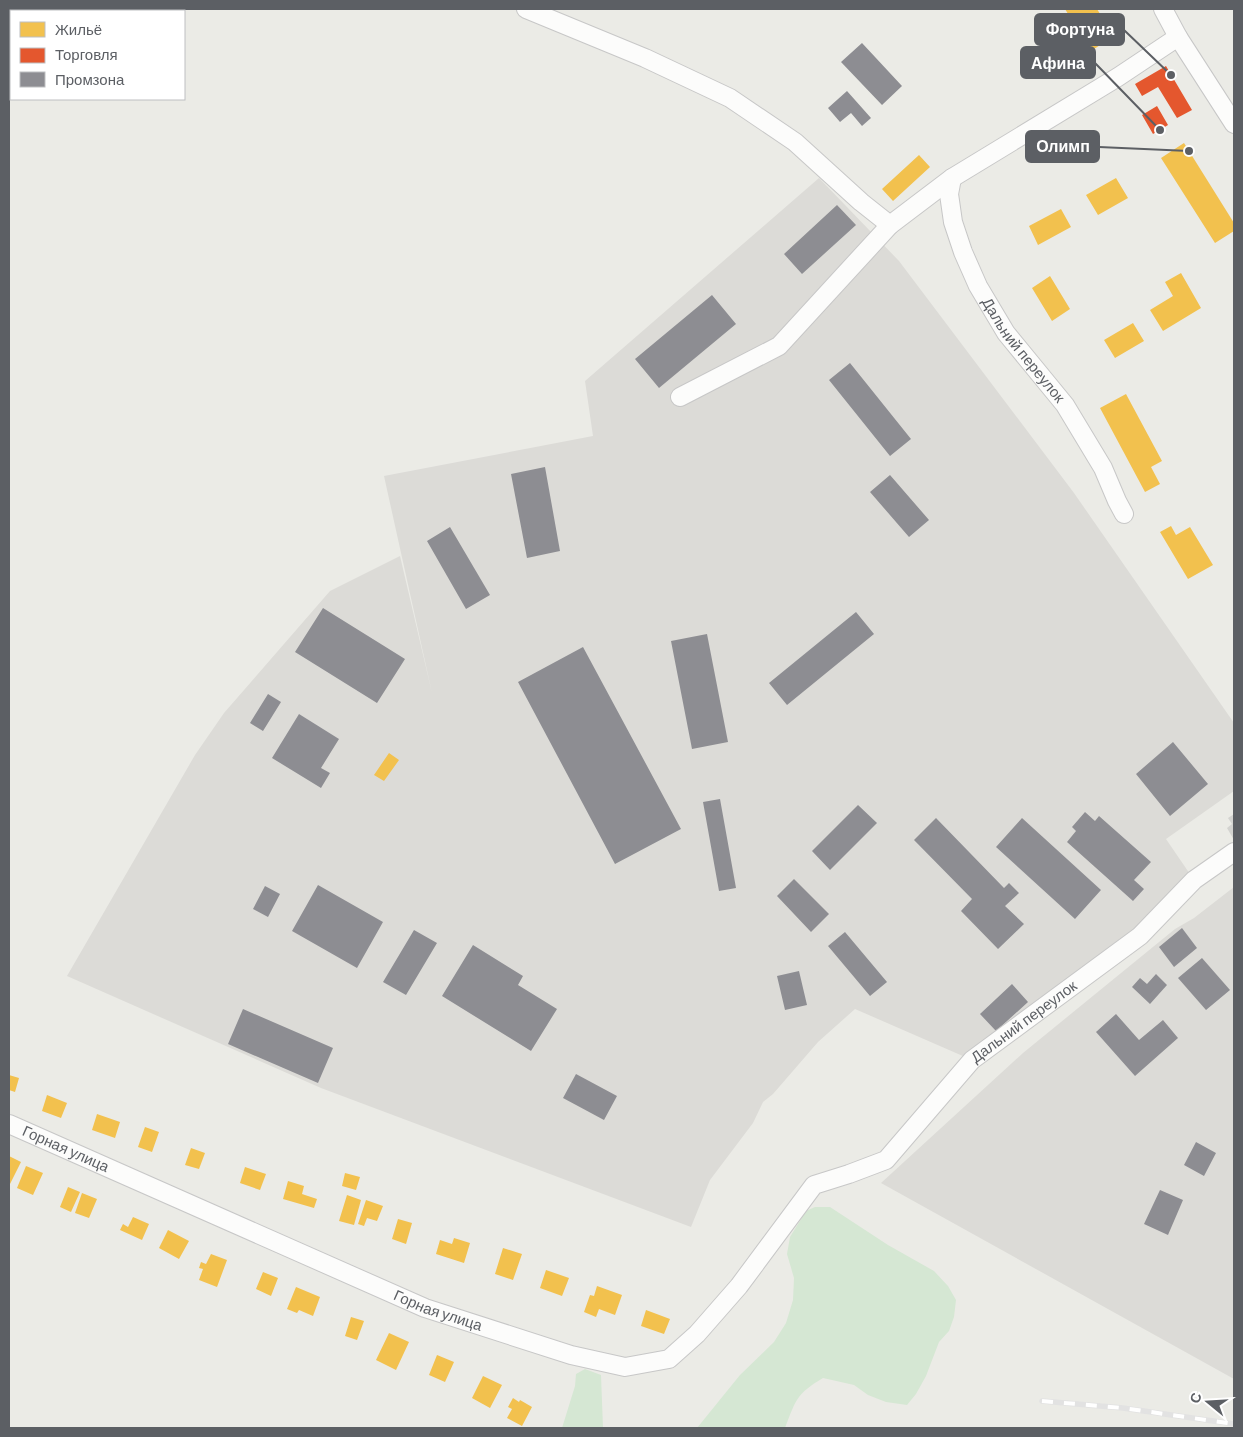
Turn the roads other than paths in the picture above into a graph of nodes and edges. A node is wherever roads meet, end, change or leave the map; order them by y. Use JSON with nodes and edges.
{"nodes":[{"id":1,"x":526,"y":9,"type":"edge"},
{"id":2,"x":1163,"y":9,"type":"edge"},
{"id":3,"x":1178,"y":37,"type":"junction"},
{"id":4,"x":1232,"y":113,"type":"edge"},
{"id":5,"x":952,"y":178,"type":"junction"},
{"id":6,"x":890,"y":225,"type":"junction"},
{"id":7,"x":680,"y":397,"type":"dead end"},
{"id":8,"x":1124,"y":514,"type":"dead end"},
{"id":9,"x":1234,"y":852,"type":"edge"},
{"id":10,"x":9,"y":1124,"type":"edge"},
{"id":11,"x":814,"y":1185,"type":"joint"}],
"edges":[{"from":1,"to":6,"type":"street"},
{"from":2,"to":3,"type":"street"},
{"from":3,"to":4,"type":"street"},
{"from":3,"to":5,"type":"street"},
{"from":5,"to":6,"type":"street"},
{"from":5,"to":8,"type":"street","name":"Дальний переулок"},
{"from":6,"to":7,"type":"street"},
{"from":9,"to":11,"type":"street","name":"Дальний переулок"},
{"from":10,"to":11,"type":"street","name":"Горная улица"}]}
